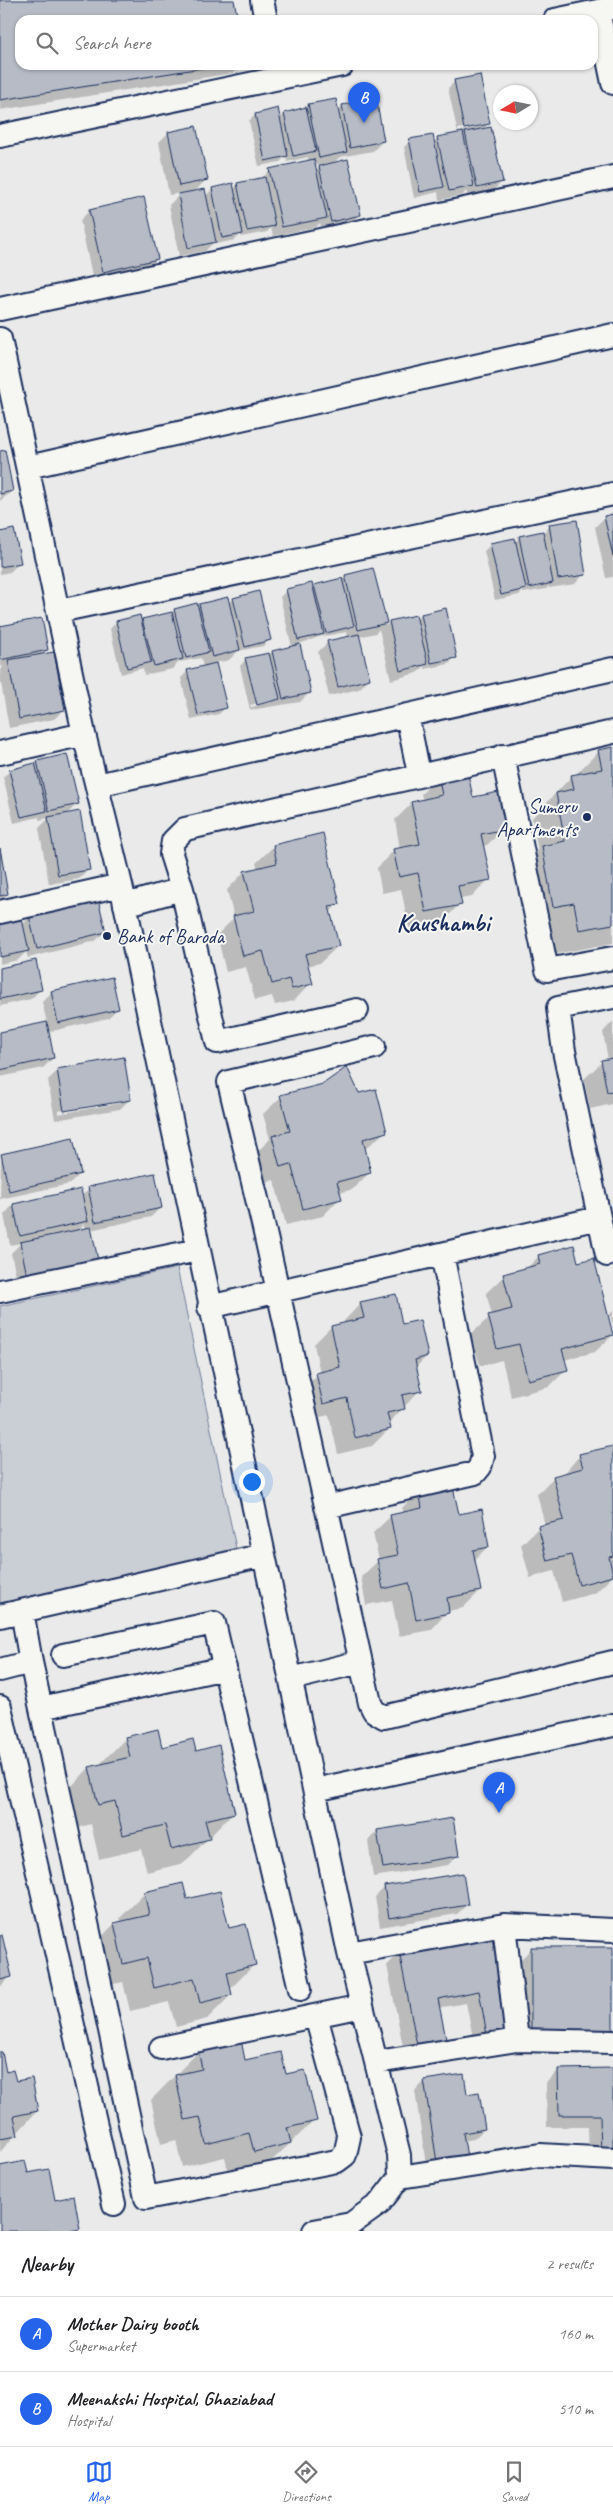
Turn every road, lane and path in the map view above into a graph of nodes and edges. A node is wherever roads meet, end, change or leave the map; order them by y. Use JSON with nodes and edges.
{"nodes":[{"id":1,"x":262,"y":0,"type":"edge"},
{"id":2,"x":605,"y":9,"type":"edge"},
{"id":3,"x":265,"y":15,"type":"edge"},
{"id":4,"x":578,"y":15,"type":"edge"},
{"id":5,"x":295,"y":70,"type":"edge"},
{"id":6,"x":276,"y":72,"type":"edge"},
{"id":7,"x":613,"y":83,"type":"edge"},
{"id":8,"x":0,"y":136,"type":"edge"},
{"id":9,"x":613,"y":177,"type":"edge"},
{"id":10,"x":0,"y":309,"type":"edge"},
{"id":11,"x":613,"y":335,"type":"edge"},
{"id":12,"x":0,"y":338,"type":"edge"},
{"id":13,"x":28,"y":467,"type":"junction"},
{"id":14,"x":613,"y":494,"type":"edge"},
{"id":15,"x":59,"y":611,"type":"junction"},
{"id":16,"x":613,"y":669,"type":"edge"},
{"id":17,"x":407,"y":715,"type":"junction"},
{"id":18,"x":613,"y":732,"type":"edge"},
{"id":19,"x":84,"y":734,"type":"junction"},
{"id":20,"x":0,"y":753,"type":"edge"},
{"id":21,"x":503,"y":756,"type":"junction"},
{"id":22,"x":419,"y":774,"type":"junction"},
{"id":23,"x":97,"y":785,"type":"junction"},
{"id":24,"x":182,"y":889,"type":"junction"},
{"id":25,"x":123,"y":895,"type":"junction"},
{"id":26,"x":0,"y":912,"type":"edge"},
{"id":27,"x":613,"y":958,"type":"edge"},
{"id":28,"x":613,"y":997,"type":"edge"},
{"id":29,"x":357,"y":1010,"type":"dead end"},
{"id":30,"x":374,"y":1047,"type":"dead end"},
{"id":31,"x":599,"y":1218,"type":"junction"},
{"id":32,"x":198,"y":1250,"type":"junction"},
{"id":33,"x":613,"y":1253,"type":"edge"},
{"id":34,"x":442,"y":1254,"type":"junction"},
{"id":35,"x":278,"y":1290,"type":"junction"},
{"id":36,"x":0,"y":1291,"type":"edge"},
{"id":37,"x":209,"y":1307,"type":"junction"},
{"id":38,"x":326,"y":1507,"type":"junction"},
{"id":39,"x":264,"y":1555,"type":"junction"},
{"id":40,"x":22,"y":1611,"type":"junction"},
{"id":41,"x":0,"y":1616,"type":"edge"},
{"id":42,"x":63,"y":1654,"type":"dead end"},
{"id":43,"x":31,"y":1662,"type":"junction"},
{"id":44,"x":360,"y":1662,"type":"junction"},
{"id":45,"x":613,"y":1662,"type":"edge"},
{"id":46,"x":225,"y":1668,"type":"junction"},
{"id":47,"x":0,"y":1670,"type":"edge"},
{"id":48,"x":291,"y":1679,"type":"junction"},
{"id":49,"x":0,"y":1707,"type":"edge"},
{"id":50,"x":40,"y":1708,"type":"junction"},
{"id":51,"x":613,"y":1725,"type":"edge"},
{"id":52,"x":315,"y":1790,"type":"junction"},
{"id":53,"x":504,"y":1925,"type":"junction"},
{"id":54,"x":613,"y":1930,"type":"edge"},
{"id":55,"x":349,"y":1954,"type":"junction"},
{"id":56,"x":300,"y":1989,"type":"dead end"},
{"id":57,"x":362,"y":2006,"type":"junction"},
{"id":58,"x":316,"y":2016,"type":"junction"},
{"id":59,"x":517,"y":2040,"type":"junction"},
{"id":60,"x":613,"y":2042,"type":"edge"},
{"id":61,"x":161,"y":2048,"type":"dead end"},
{"id":62,"x":377,"y":2062,"type":"junction"},
{"id":63,"x":137,"y":2156,"type":"junction"},
{"id":64,"x":613,"y":2159,"type":"edge"},
{"id":65,"x":105,"y":2164,"type":"junction"},
{"id":66,"x":400,"y":2177,"type":"junction"},
{"id":67,"x":114,"y":2204,"type":"dead end"},
{"id":68,"x":349,"y":2227,"type":"edge"},
{"id":69,"x":314,"y":2231,"type":"edge"}],
"edges":[{"from":1,"to":3,"type":"street"},
{"from":2,"to":4,"type":"street"},
{"from":2,"to":7,"type":"street"},
{"from":5,"to":6,"type":"street"},
{"from":6,"to":8,"type":"street"},
{"from":9,"to":10,"type":"street"},
{"from":11,"to":13,"type":"street"},
{"from":12,"to":13,"type":"street"},
{"from":13,"to":15,"type":"street"},
{"from":14,"to":15,"type":"street"},
{"from":15,"to":19,"type":"street"},
{"from":16,"to":17,"type":"street"},
{"from":17,"to":22,"type":"street"},
{"from":17,"to":23,"type":"street"},
{"from":18,"to":21,"type":"street"},
{"from":19,"to":20,"type":"street"},
{"from":19,"to":23,"type":"street"},
{"from":21,"to":22,"type":"street"},
{"from":21,"to":27,"type":"street"},
{"from":22,"to":24,"type":"street"},
{"from":23,"to":25,"type":"street"},
{"from":24,"to":25,"type":"street"},
{"from":24,"to":29,"type":"street"},
{"from":25,"to":26,"type":"street"},
{"from":25,"to":32,"type":"street"},
{"from":28,"to":31,"type":"street"},
{"from":30,"to":35,"type":"street"},
{"from":31,"to":33,"type":"street"},
{"from":31,"to":34,"type":"street"},
{"from":32,"to":36,"type":"street"},
{"from":32,"to":37,"type":"street"},
{"from":34,"to":35,"type":"street"},
{"from":34,"to":38,"type":"street"},
{"from":35,"to":37,"type":"street"},
{"from":35,"to":38,"type":"street"},
{"from":37,"to":39,"type":"street"},
{"from":38,"to":44,"type":"street"},
{"from":39,"to":40,"type":"street"},
{"from":39,"to":48,"type":"street"},
{"from":40,"to":41,"type":"street"},
{"from":40,"to":43,"type":"street"},
{"from":42,"to":46,"type":"street"},
{"from":43,"to":47,"type":"street"},
{"from":43,"to":50,"type":"street"},
{"from":44,"to":45,"type":"street"},
{"from":44,"to":48,"type":"street"},
{"from":46,"to":50,"type":"street"},
{"from":46,"to":56,"type":"street"},
{"from":48,"to":52,"type":"street"},
{"from":49,"to":65,"type":"street"},
{"from":50,"to":63,"type":"street"},
{"from":51,"to":52,"type":"street"},
{"from":52,"to":55,"type":"street"},
{"from":53,"to":54,"type":"street"},
{"from":53,"to":55,"type":"street"},
{"from":53,"to":59,"type":"street"},
{"from":55,"to":57,"type":"street"},
{"from":57,"to":58,"type":"street"},
{"from":57,"to":62,"type":"street"},
{"from":58,"to":61,"type":"street"},
{"from":58,"to":63,"type":"street"},
{"from":59,"to":60,"type":"street"},
{"from":59,"to":62,"type":"street"},
{"from":62,"to":66,"type":"street"},
{"from":63,"to":65,"type":"street"},
{"from":64,"to":66,"type":"street"},
{"from":65,"to":67,"type":"street"},
{"from":66,"to":68,"type":"street"},
{"from":68,"to":69,"type":"street"}]}
